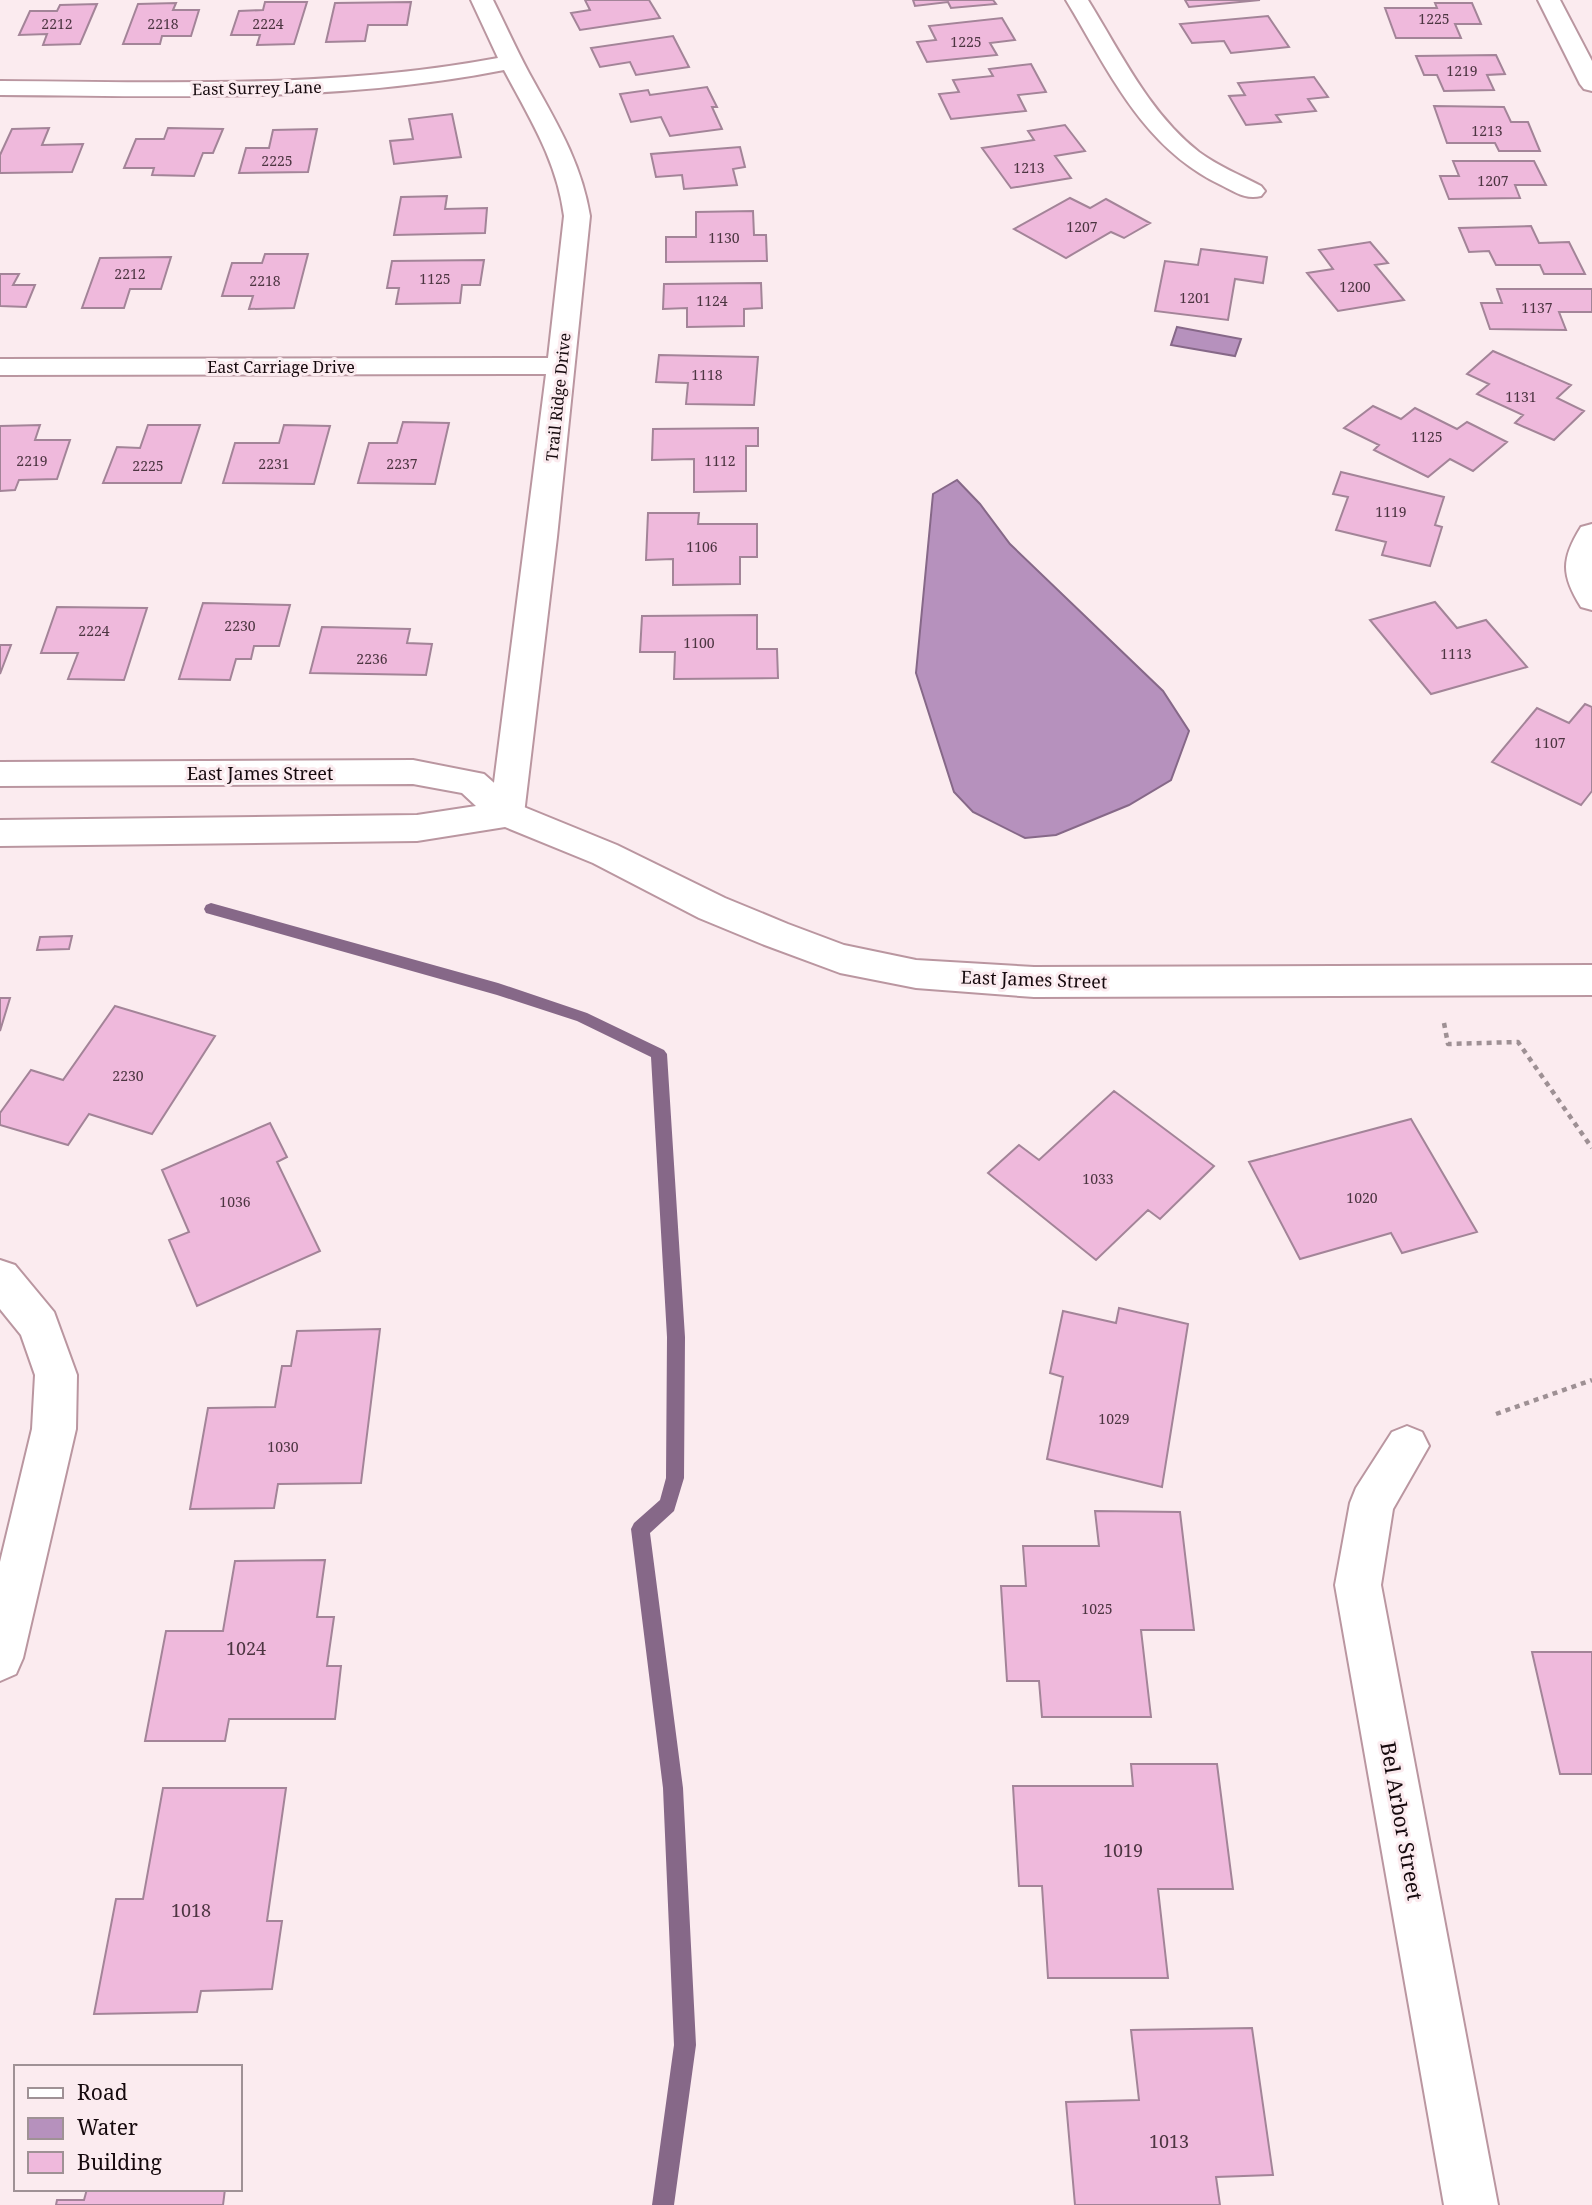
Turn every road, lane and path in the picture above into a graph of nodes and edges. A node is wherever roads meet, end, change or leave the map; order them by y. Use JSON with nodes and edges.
{"nodes":[{"id":1,"x":482,"y":0,"type":"edge"},
{"id":2,"x":1077,"y":0,"type":"edge"},
{"id":3,"x":1549,"y":0,"type":"edge"},
{"id":4,"x":512,"y":62,"type":"junction"},
{"id":5,"x":1592,"y":84,"type":"edge"},
{"id":6,"x":0,"y":88,"type":"edge"},
{"id":7,"x":1252,"y":191,"type":"dead end"},
{"id":8,"x":561,"y":366,"type":"junction"},
{"id":9,"x":0,"y":367,"type":"edge"},
{"id":10,"x":1592,"y":534,"type":"edge"},
{"id":11,"x":1592,"y":600,"type":"edge"},
{"id":12,"x":0,"y":774,"type":"edge"},
{"id":13,"x":507,"y":814,"type":"junction"},
{"id":14,"x":0,"y":833,"type":"edge"},
{"id":15,"x":1592,"y":980,"type":"edge"},
{"id":16,"x":1441,"y":1014,"type":"dead end"},
{"id":17,"x":1592,"y":1148,"type":"edge"},
{"id":18,"x":6,"y":1283,"type":"edge"},
{"id":19,"x":1592,"y":1380,"type":"edge"},
{"id":20,"x":1496,"y":1414,"type":"dead end"},
{"id":21,"x":1406,"y":1446,"type":"dead end"},
{"id":22,"x":0,"y":1658,"type":"edge"},
{"id":23,"x":1471,"y":2205,"type":"edge"}],
"edges":[{"from":1,"to":4,"type":"street","name":"Trail Ridge Drive"},
{"from":2,"to":7,"type":"street"},
{"from":3,"to":5,"type":"street"},
{"from":4,"to":6,"type":"street","name":"East Surrey Lane"},
{"from":4,"to":8,"type":"street","name":"Trail Ridge Drive"},
{"from":8,"to":9,"type":"street","name":"East Carriage Drive"},
{"from":8,"to":13,"type":"street","name":"Trail Ridge Drive"},
{"from":10,"to":11,"type":"street"},
{"from":12,"to":13,"type":"street","name":"East James Street"},
{"from":13,"to":14,"type":"street"},
{"from":13,"to":15,"type":"street","name":"East James Street"},
{"from":16,"to":17,"type":"path"},
{"from":18,"to":22,"type":"street"},
{"from":19,"to":20,"type":"path"},
{"from":21,"to":23,"type":"street","name":"Bel Arbor Street"}]}
